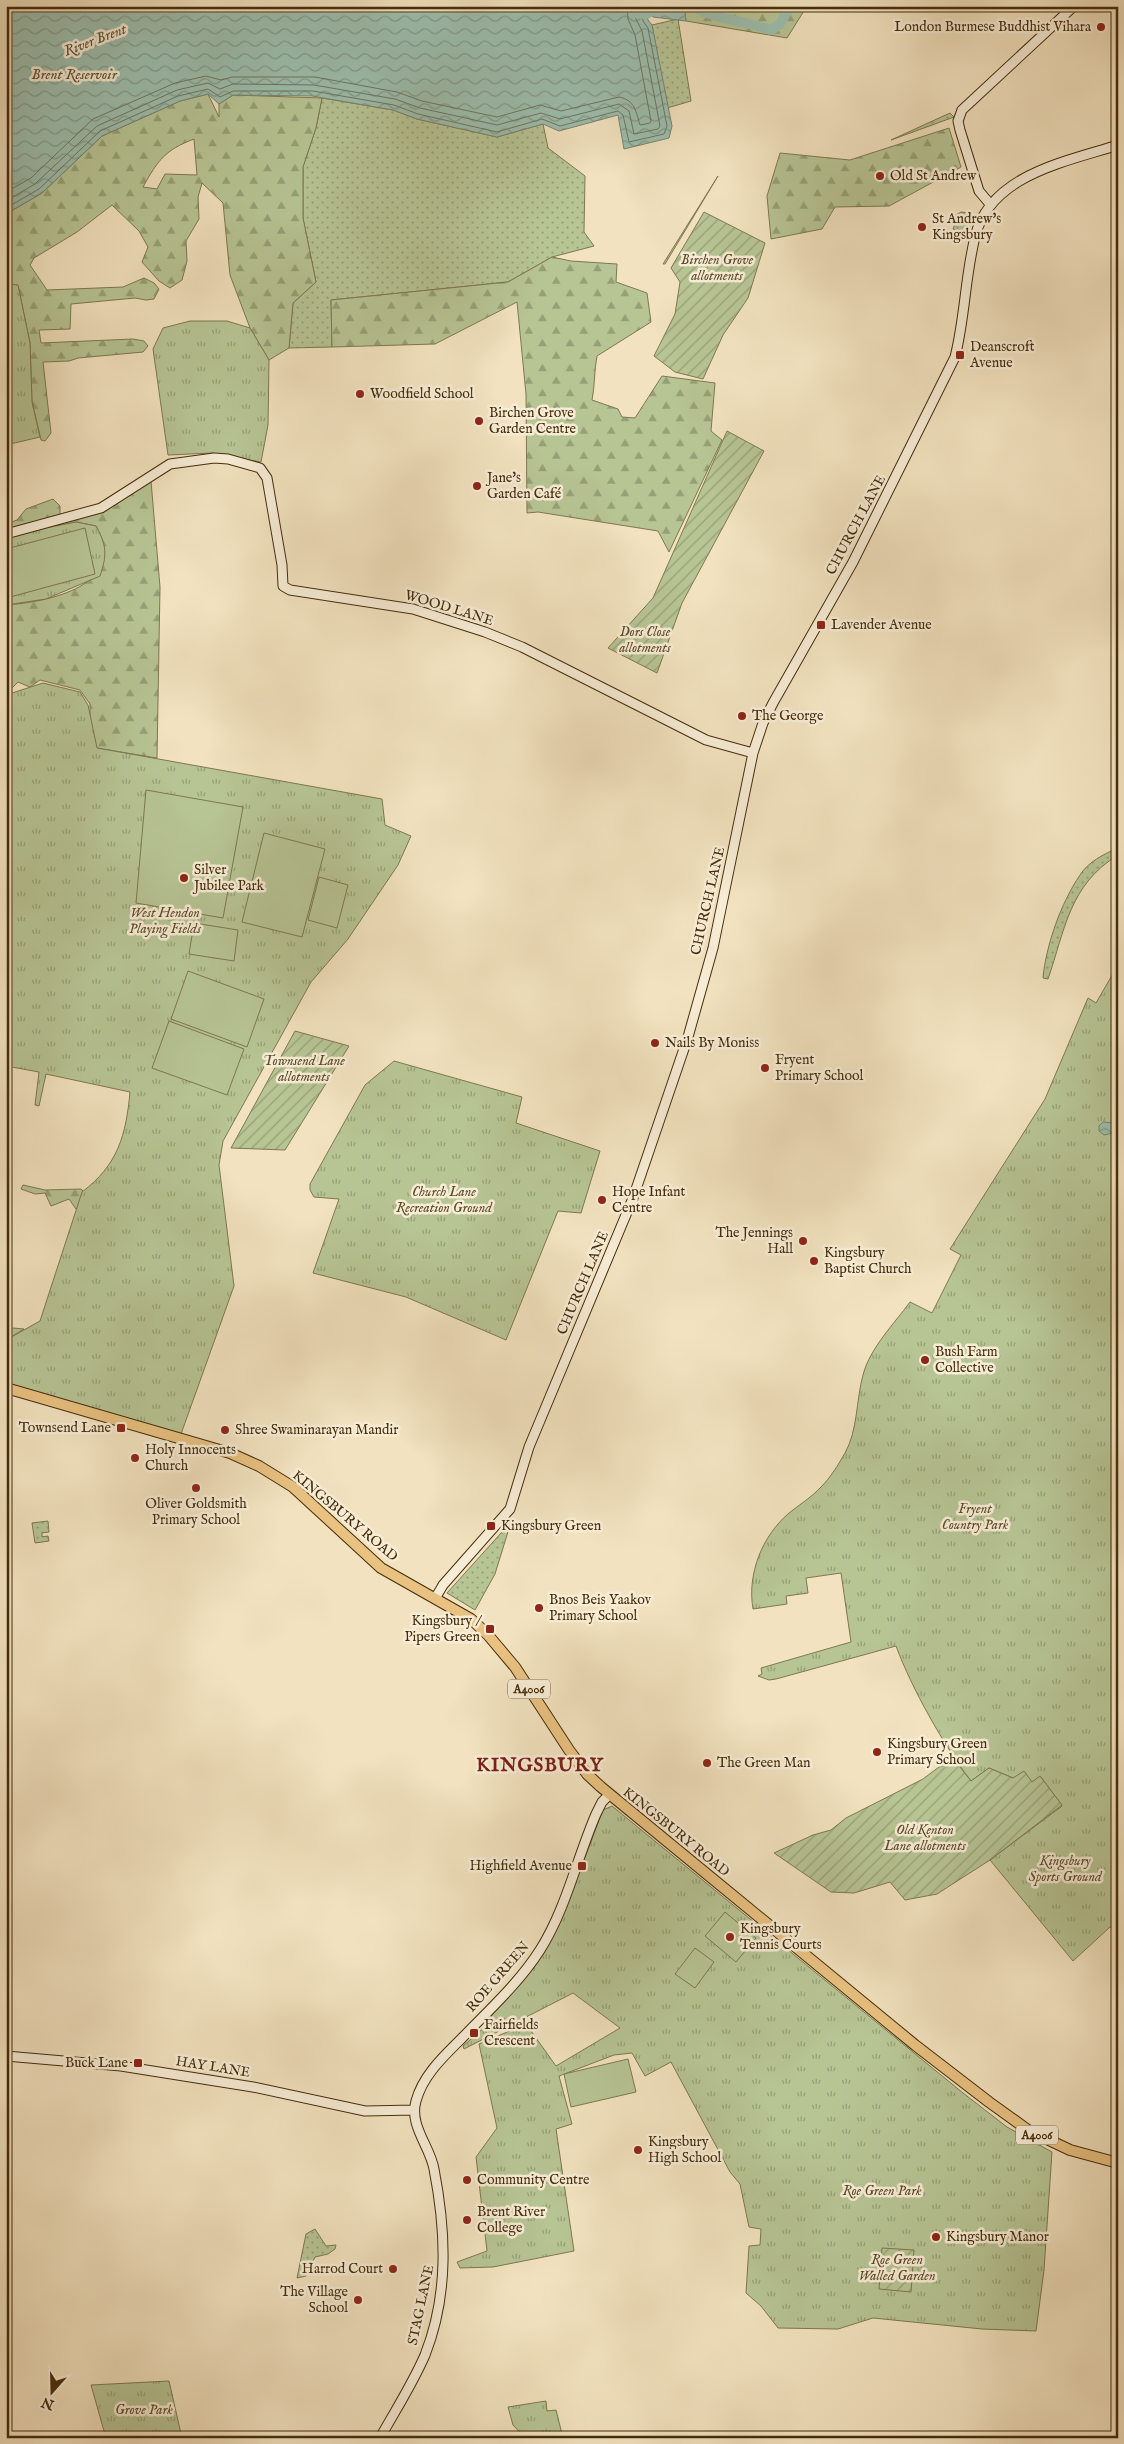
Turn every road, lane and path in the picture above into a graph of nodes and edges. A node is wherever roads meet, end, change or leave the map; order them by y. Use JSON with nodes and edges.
{"nodes":[{"id":1,"x":1074,"y":6,"type":"edge"},
{"id":2,"x":1118,"y":145,"type":"edge"},
{"id":3,"x":990,"y":204,"type":"junction"},
{"id":4,"x":6,"y":534,"type":"edge"},
{"id":5,"x":753,"y":753,"type":"junction"},
{"id":6,"x":6,"y":1388,"type":"edge"},
{"id":7,"x":436,"y":1597,"type":"junction"},
{"id":8,"x":609,"y":1794,"type":"junction"},
{"id":9,"x":6,"y":2056,"type":"edge"},
{"id":10,"x":414,"y":2110,"type":"junction"},
{"id":11,"x":1118,"y":2163,"type":"edge"},
{"id":12,"x":380,"y":2438,"type":"edge"}],
"edges":[{"from":1,"to":3,"type":"street"},
{"from":2,"to":3,"type":"street"},
{"from":3,"to":5,"type":"street","name":"CHURCH LANE"},
{"from":4,"to":5,"type":"street","name":"WOOD LANE"},
{"from":5,"to":7,"type":"street","name":"CHURCH LANE"},
{"from":6,"to":7,"type":"main road","name":"KINGSBURY ROAD","number":"A4006"},
{"from":7,"to":8,"type":"main road","name":"KINGSBURY ROAD","number":"A4006"},
{"from":8,"to":10,"type":"street","name":"ROE GREEN"},
{"from":8,"to":11,"type":"main road","name":"KINGSBURY ROAD","number":"A4006"},
{"from":9,"to":10,"type":"street","name":"HAY LANE"},
{"from":10,"to":12,"type":"street","name":"STAG LANE"}]}
